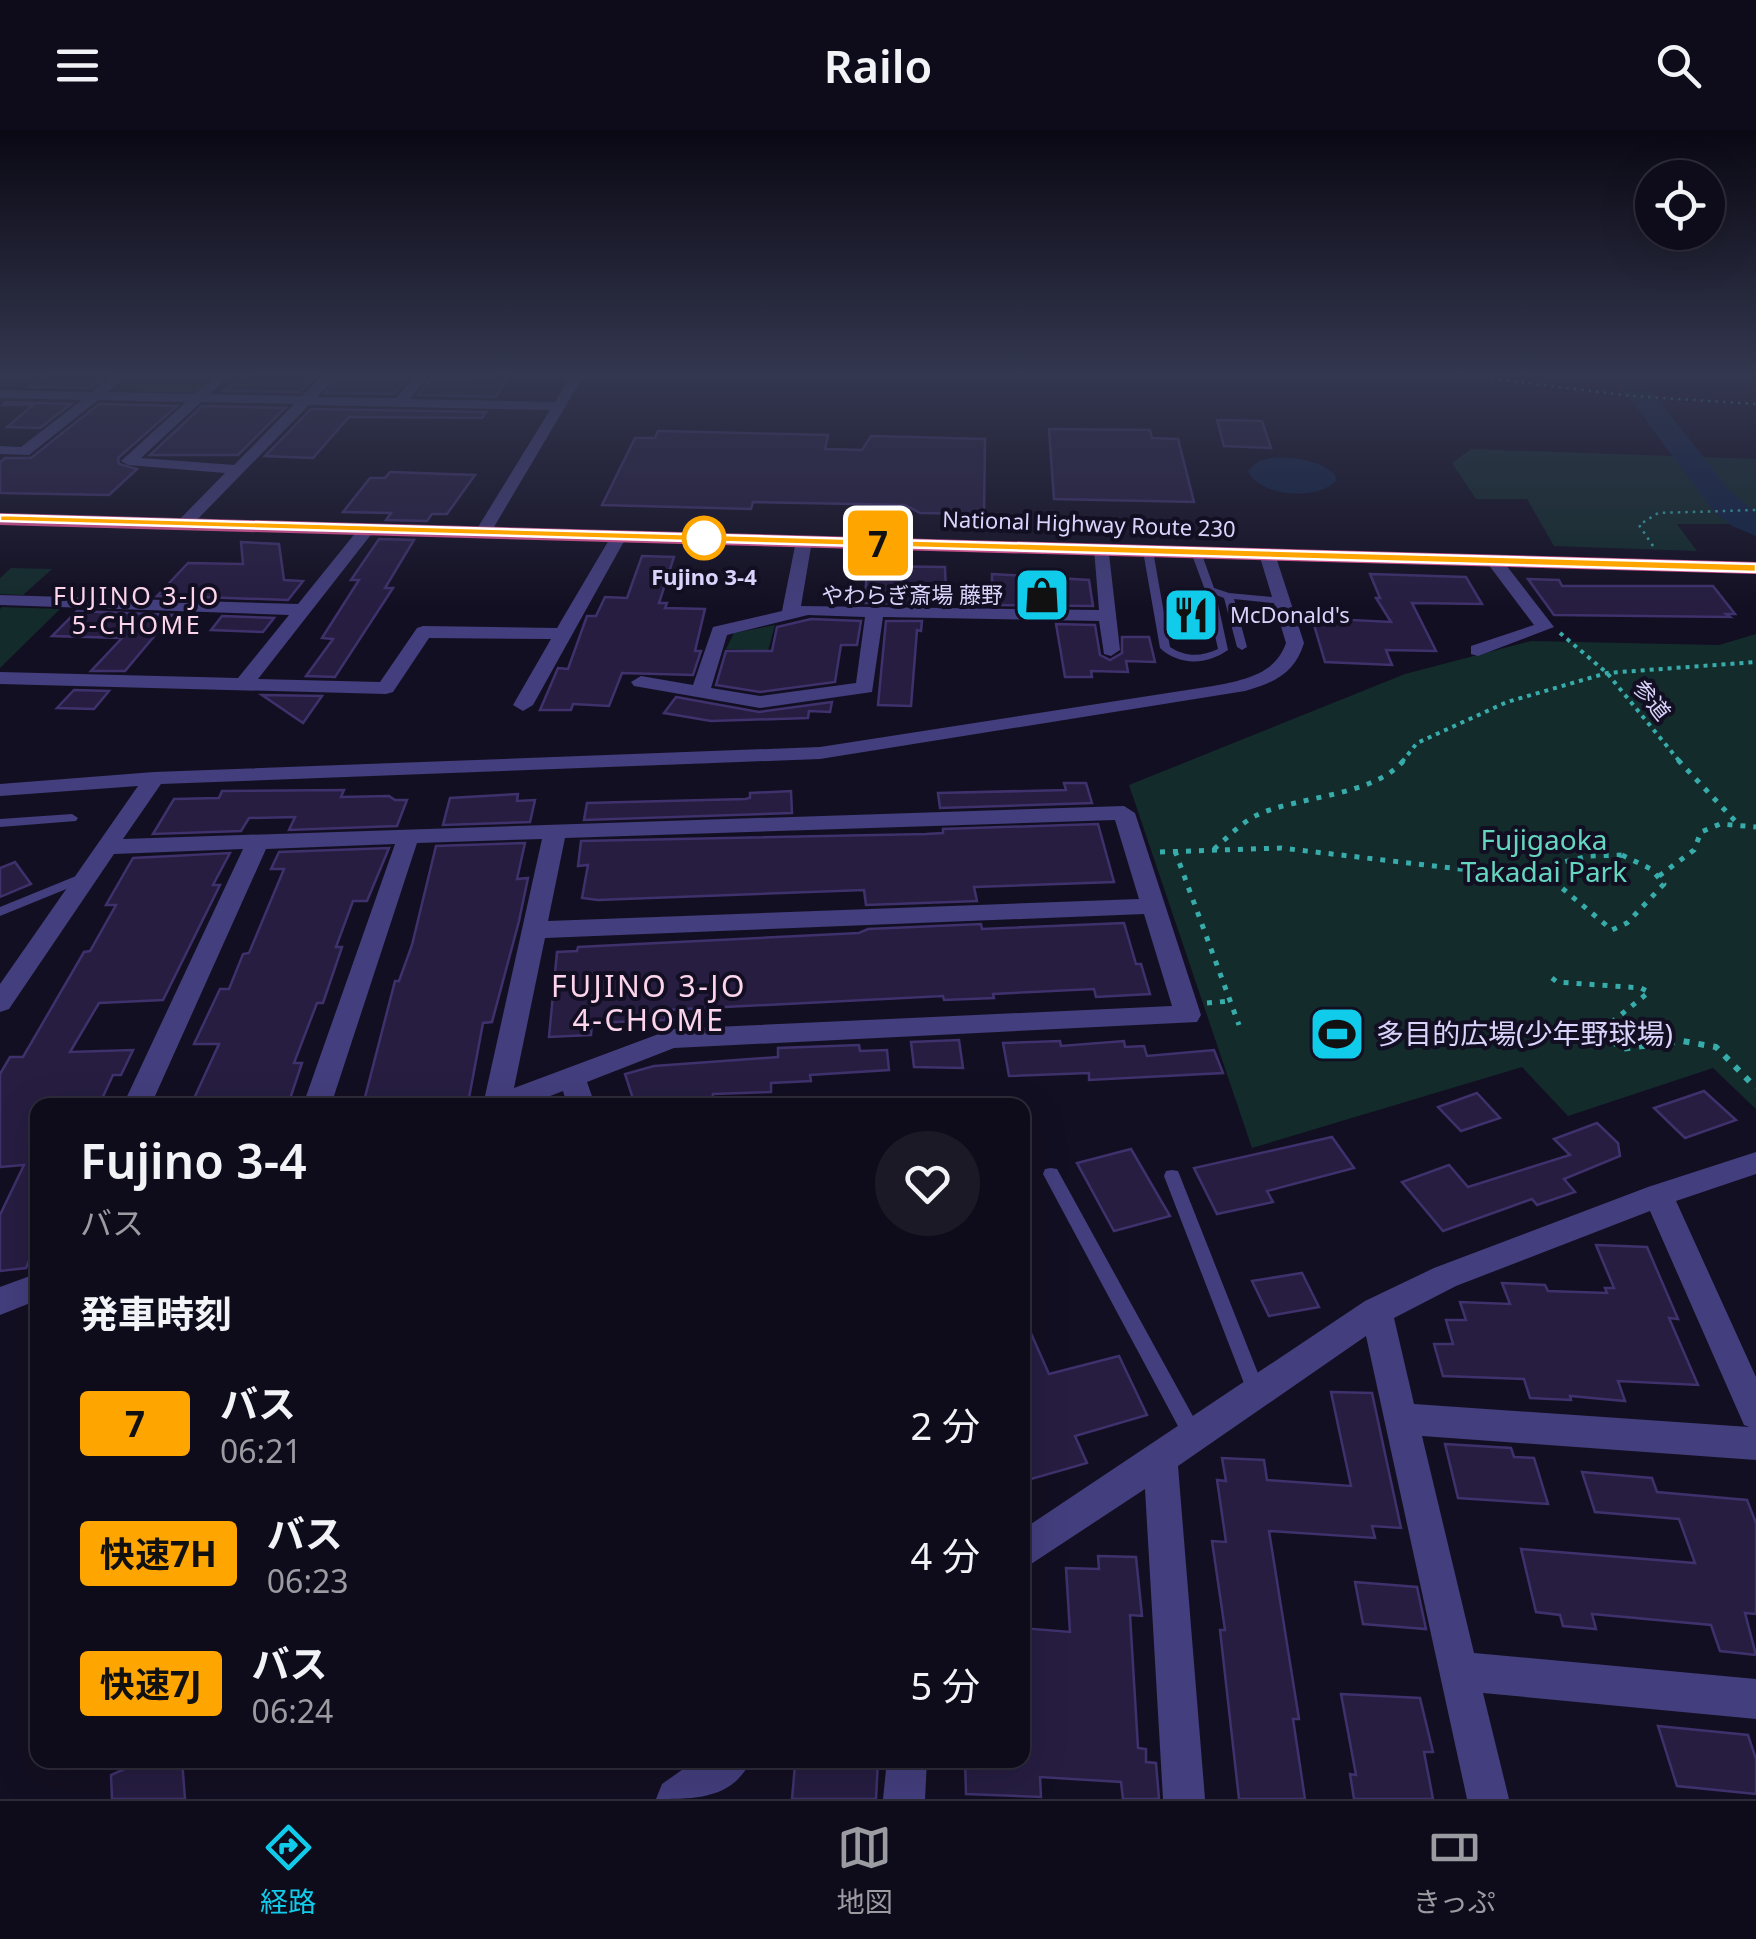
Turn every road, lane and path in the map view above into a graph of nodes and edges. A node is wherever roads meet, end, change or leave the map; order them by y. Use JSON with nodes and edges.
{"nodes":[{"id":1,"x":137,"y":453,"type":"edge"},
{"id":2,"x":255,"y":453,"type":"edge"},
{"id":3,"x":531,"y":453,"type":"edge"},
{"id":4,"x":238,"y":470,"type":"junction"},
{"id":5,"x":1756,"y":510,"type":"edge"},
{"id":6,"x":0,"y":518,"type":"edge"},
{"id":7,"x":184,"y":524,"type":"junction"},
{"id":8,"x":367,"y":529,"type":"junction"},
{"id":9,"x":483,"y":532,"type":"junction"},
{"id":10,"x":619,"y":536,"type":"junction"},
{"id":11,"x":804,"y":541,"type":"junction"},
{"id":12,"x":1102,"y":550,"type":"junction"},
{"id":13,"x":1148,"y":551,"type":"junction"},
{"id":14,"x":1196,"y":552,"type":"junction"},
{"id":15,"x":1266,"y":554,"type":"junction"},
{"id":16,"x":1492,"y":560,"type":"junction"},
{"id":17,"x":1666,"y":565,"type":"junction"},
{"id":18,"x":1756,"y":568,"type":"edge"},
{"id":19,"x":1210,"y":590,"type":"junction"},
{"id":20,"x":1228,"y":596,"type":"junction"},
{"id":21,"x":0,"y":600,"type":"edge"},
{"id":22,"x":1282,"y":601,"type":"junction"},
{"id":23,"x":302,"y":610,"type":"junction"},
{"id":24,"x":875,"y":611,"type":"junction"},
{"id":25,"x":790,"y":614,"type":"junction"},
{"id":26,"x":1107,"y":616,"type":"junction"},
{"id":27,"x":1556,"y":630,"type":"dead end"},
{"id":28,"x":561,"y":634,"type":"junction"},
{"id":29,"x":1242,"y":646,"type":"dead end"},
{"id":30,"x":1112,"y":650,"type":"dead end"},
{"id":31,"x":1478,"y":650,"type":"dead end"},
{"id":32,"x":1756,"y":662,"type":"edge"},
{"id":33,"x":1607,"y":673,"type":"junction"},
{"id":34,"x":0,"y":678,"type":"edge"},
{"id":35,"x":641,"y":682,"type":"dead end"},
{"id":36,"x":244,"y":684,"type":"junction"},
{"id":37,"x":700,"y":692,"type":"junction"},
{"id":38,"x":523,"y":705,"type":"dead end"},
{"id":39,"x":154,"y":778,"type":"junction"},
{"id":40,"x":0,"y":790,"type":"edge"},
{"id":41,"x":72,"y":818,"type":"dead end"},
{"id":42,"x":0,"y":823,"type":"edge"},
{"id":43,"x":1738,"y":824,"type":"junction"},
{"id":44,"x":1756,"y":827,"type":"edge"},
{"id":45,"x":555,"y":832,"type":"junction"},
{"id":46,"x":408,"y":838,"type":"junction"},
{"id":47,"x":257,"y":843,"type":"junction"},
{"id":48,"x":106,"y":847,"type":"junction"},
{"id":49,"x":1213,"y":850,"type":"junction"},
{"id":50,"x":1175,"y":851,"type":"junction"},
{"id":51,"x":1136,"y":853,"type":"junction"},
{"id":52,"x":1538,"y":868,"type":"junction"},
{"id":53,"x":86,"y":876,"type":"junction"},
{"id":54,"x":1658,"y":876,"type":"junction"},
{"id":55,"x":1153,"y":906,"type":"junction"},
{"id":56,"x":0,"y":912,"type":"edge"},
{"id":57,"x":536,"y":930,"type":"junction"},
{"id":58,"x":1552,"y":978,"type":"dead end"},
{"id":59,"x":0,"y":1004,"type":"edge"},
{"id":60,"x":1238,"y":1024,"type":"dead end"},
{"id":61,"x":572,"y":1078,"type":"junction"},
{"id":62,"x":1756,"y":1088,"type":"edge"},
{"id":63,"x":140,"y":1098,"type":"edge"},
{"id":64,"x":319,"y":1098,"type":"edge"},
{"id":65,"x":500,"y":1098,"type":"edge"},
{"id":66,"x":517,"y":1098,"type":"edge"},
{"id":67,"x":579,"y":1098,"type":"edge"},
{"id":68,"x":1756,"y":1163,"type":"edge"},
{"id":69,"x":1051,"y":1174,"type":"dead end"},
{"id":70,"x":1172,"y":1176,"type":"dead end"},
{"id":71,"x":1658,"y":1195,"type":"junction"},
{"id":72,"x":30,"y":1289,"type":"edge"},
{"id":73,"x":0,"y":1301,"type":"edge"},
{"id":74,"x":1376,"y":1311,"type":"junction"},
{"id":75,"x":1256,"y":1392,"type":"junction"},
{"id":76,"x":1756,"y":1414,"type":"edge"},
{"id":77,"x":1402,"y":1419,"type":"junction"},
{"id":78,"x":1192,"y":1434,"type":"junction"},
{"id":79,"x":1756,"y":1444,"type":"edge"},
{"id":80,"x":1160,"y":1456,"type":"junction"},
{"id":81,"x":1030,"y":1546,"type":"edge"},
{"id":82,"x":1460,"y":1671,"type":"junction"},
{"id":83,"x":1756,"y":1698,"type":"edge"},
{"id":84,"x":720,"y":1768,"type":"edge"},
{"id":85,"x":906,"y":1768,"type":"edge"},
{"id":86,"x":677,"y":1799,"type":"edge"},
{"id":87,"x":904,"y":1799,"type":"edge"},
{"id":88,"x":1184,"y":1799,"type":"edge"},
{"id":89,"x":1488,"y":1799,"type":"edge"}],
"edges":[{"from":1,"to":4,"type":"street"},
{"from":2,"to":4,"type":"street"},
{"from":3,"to":9,"type":"street"},
{"from":4,"to":7,"type":"street"},
{"from":5,"to":17,"type":"path"},
{"from":6,"to":7,"type":"highway","name":"National Highway Route 230"},
{"from":7,"to":8,"type":"highway","name":"National Highway Route 230"},
{"from":8,"to":9,"type":"highway","name":"National Highway Route 230"},
{"from":8,"to":23,"type":"street"},
{"from":9,"to":10,"type":"highway","name":"National Highway Route 230"},
{"from":10,"to":11,"type":"highway","name":"National Highway Route 230"},
{"from":10,"to":28,"type":"street"},
{"from":11,"to":12,"type":"highway","name":"National Highway Route 230"},
{"from":11,"to":25,"type":"street"},
{"from":12,"to":13,"type":"highway","name":"National Highway Route 230"},
{"from":12,"to":26,"type":"street"},
{"from":13,"to":14,"type":"highway","name":"National Highway Route 230"},
{"from":13,"to":19,"type":"lane"},
{"from":14,"to":15,"type":"highway","name":"National Highway Route 230"},
{"from":14,"to":19,"type":"lane"},
{"from":15,"to":16,"type":"highway","name":"National Highway Route 230"},
{"from":15,"to":22,"type":"street"},
{"from":16,"to":17,"type":"highway","name":"National Highway Route 230"},
{"from":16,"to":31,"type":"street"},
{"from":17,"to":18,"type":"highway","name":"National Highway Route 230"},
{"from":19,"to":20,"type":"lane"},
{"from":20,"to":22,"type":"lane"},
{"from":20,"to":29,"type":"lane"},
{"from":21,"to":23,"type":"street"},
{"from":22,"to":39,"type":"street"},
{"from":23,"to":36,"type":"street"},
{"from":24,"to":25,"type":"street"},
{"from":24,"to":26,"type":"street"},
{"from":24,"to":37,"type":"street"},
{"from":25,"to":37,"type":"street"},
{"from":26,"to":30,"type":"street"},
{"from":27,"to":33,"type":"path","name":"参道"},
{"from":28,"to":36,"type":"street"},
{"from":28,"to":38,"type":"street"},
{"from":32,"to":33,"type":"path"},
{"from":33,"to":43,"type":"path","name":"参道"},
{"from":33,"to":49,"type":"path"},
{"from":34,"to":36,"type":"street"},
{"from":35,"to":37,"type":"street"},
{"from":39,"to":40,"type":"street"},
{"from":39,"to":48,"type":"street"},
{"from":41,"to":42,"type":"lane"},
{"from":43,"to":44,"type":"path"},
{"from":43,"to":54,"type":"path"},
{"from":45,"to":46,"type":"street"},
{"from":45,"to":51,"type":"street"},
{"from":45,"to":57,"type":"street"},
{"from":46,"to":47,"type":"street"},
{"from":46,"to":64,"type":"street"},
{"from":47,"to":48,"type":"street"},
{"from":47,"to":63,"type":"street"},
{"from":48,"to":53,"type":"street"},
{"from":49,"to":50,"type":"path"},
{"from":49,"to":52,"type":"path"},
{"from":50,"to":51,"type":"path"},
{"from":50,"to":60,"type":"path"},
{"from":51,"to":55,"type":"street"},
{"from":52,"to":54,"type":"path"},
{"from":52,"to":54,"type":"path"},
{"from":53,"to":56,"type":"lane"},
{"from":53,"to":59,"type":"street"},
{"from":55,"to":57,"type":"street"},
{"from":55,"to":61,"type":"street"},
{"from":57,"to":65,"type":"street"},
{"from":58,"to":62,"type":"path"},
{"from":61,"to":66,"type":"street"},
{"from":61,"to":67,"type":"street"},
{"from":68,"to":71,"type":"street"},
{"from":69,"to":78,"type":"lane"},
{"from":70,"to":75,"type":"lane"},
{"from":71,"to":74,"type":"street"},
{"from":71,"to":76,"type":"street"},
{"from":72,"to":73,"type":"street"},
{"from":74,"to":75,"type":"street"},
{"from":74,"to":77,"type":"street"},
{"from":75,"to":78,"type":"street"},
{"from":77,"to":79,"type":"street"},
{"from":77,"to":82,"type":"street"},
{"from":78,"to":80,"type":"street"},
{"from":80,"to":81,"type":"street"},
{"from":80,"to":88,"type":"street"},
{"from":82,"to":83,"type":"street"},
{"from":82,"to":89,"type":"street"},
{"from":84,"to":86,"type":"street"},
{"from":85,"to":87,"type":"street"}]}
